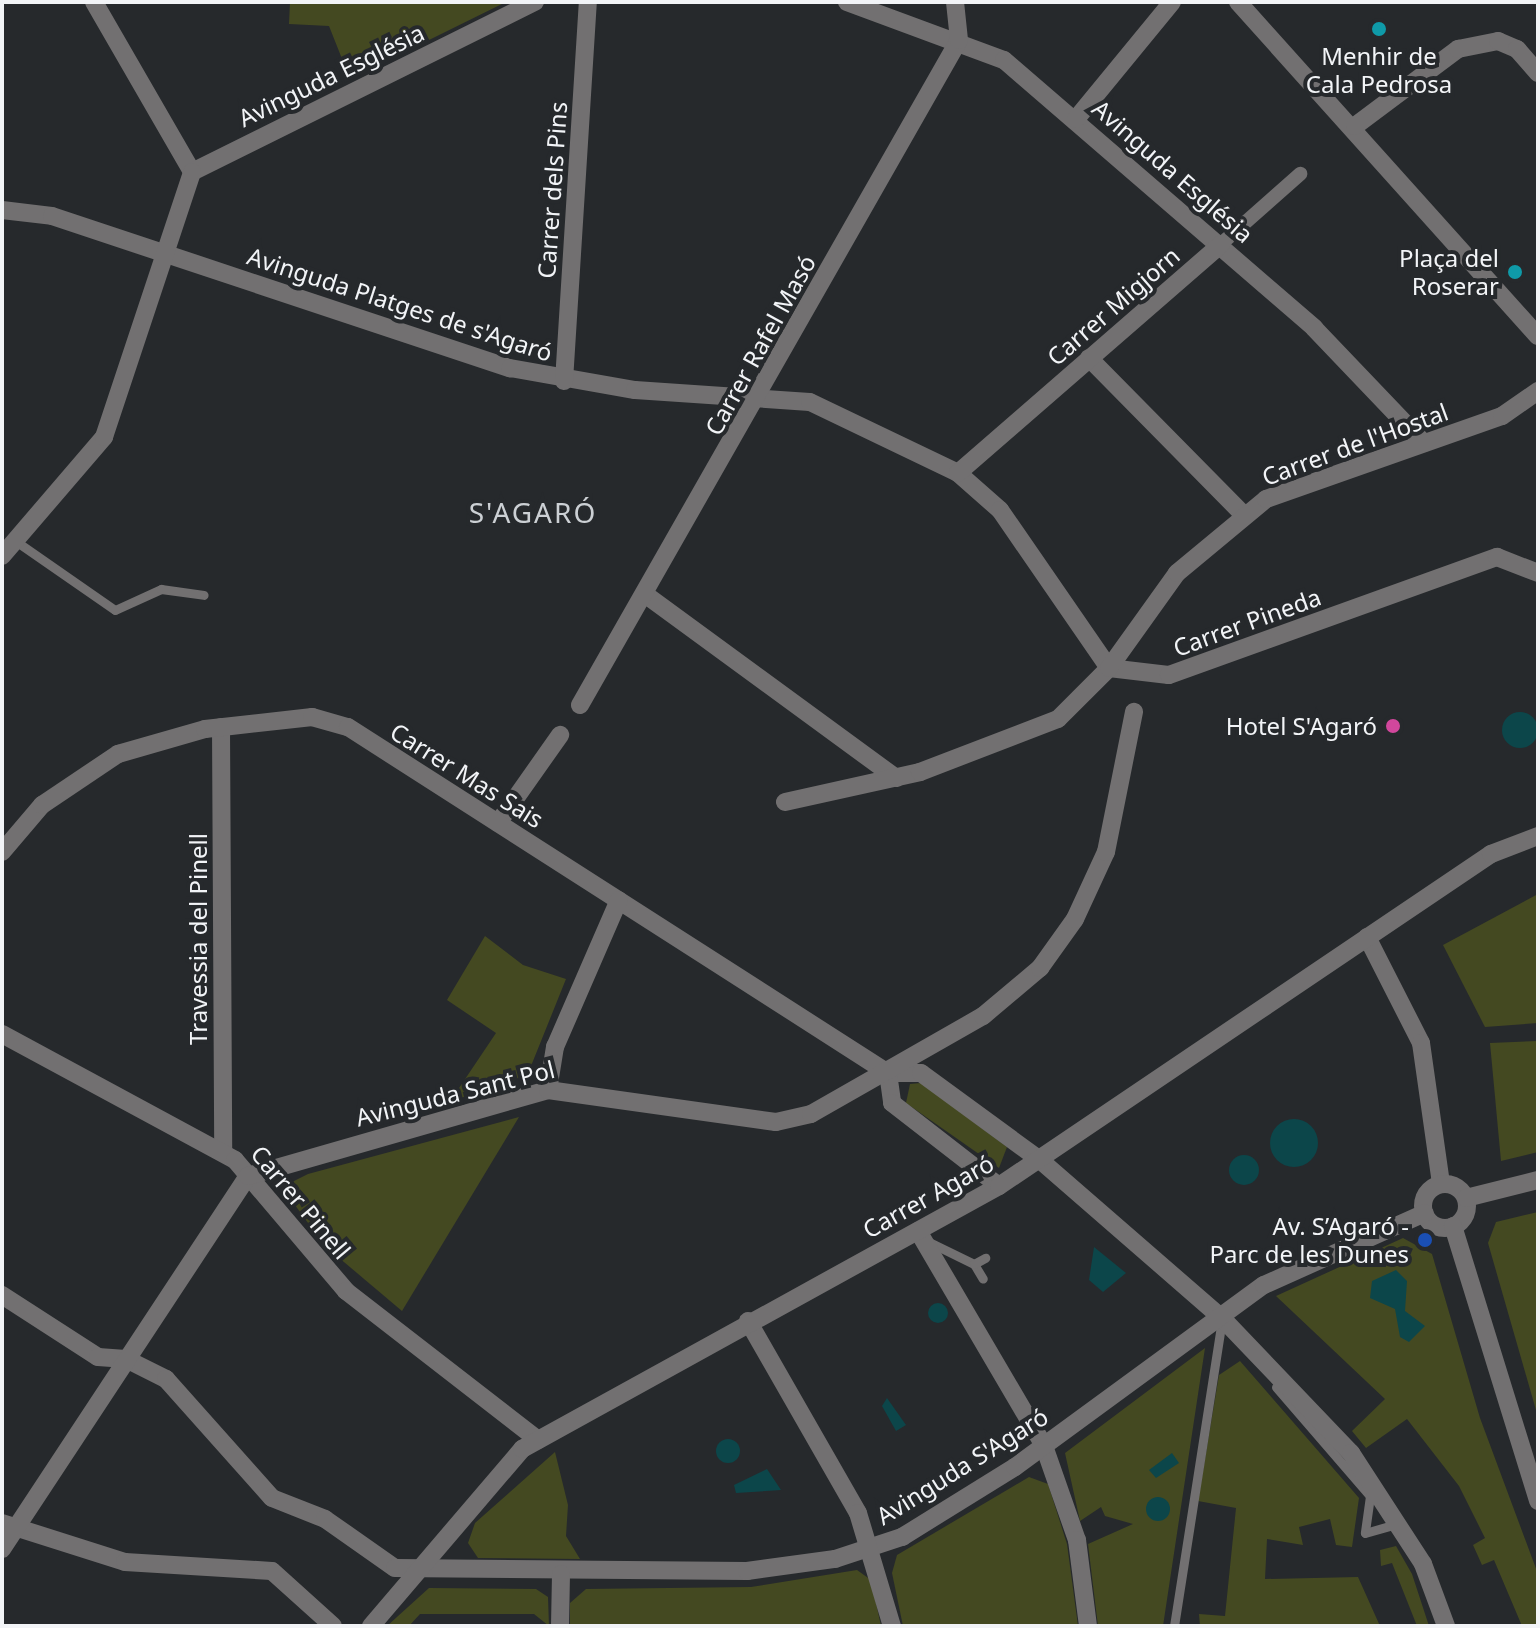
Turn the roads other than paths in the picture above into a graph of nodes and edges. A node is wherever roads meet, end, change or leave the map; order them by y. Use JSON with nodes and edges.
{"nodes":[{"id":1,"x":94,"y":2,"type":"edge"},
{"id":2,"x":535,"y":2,"type":"edge"},
{"id":3,"x":588,"y":2,"type":"edge"},
{"id":4,"x":847,"y":2,"type":"edge"},
{"id":5,"x":955,"y":2,"type":"edge"},
{"id":6,"x":1172,"y":2,"type":"edge"},
{"id":7,"x":1238,"y":2,"type":"edge"},
{"id":8,"x":959,"y":40,"type":"junction"},
{"id":9,"x":1538,"y":73,"type":"edge"},
{"id":10,"x":1076,"y":119,"type":"junction"},
{"id":11,"x":1355,"y":126,"type":"junction"},
{"id":12,"x":192,"y":172,"type":"junction"},
{"id":13,"x":1300,"y":174,"type":"dead end"},
{"id":14,"x":2,"y":210,"type":"edge"},
{"id":15,"x":1221,"y":244,"type":"junction"},
{"id":16,"x":165,"y":254,"type":"junction"},
{"id":17,"x":1538,"y":336,"type":"edge"},
{"id":18,"x":1089,"y":358,"type":"junction"},
{"id":19,"x":564,"y":381,"type":"junction"},
{"id":20,"x":1538,"y":391,"type":"edge"},
{"id":21,"x":760,"y":393,"type":"junction"},
{"id":22,"x":1424,"y":443,"type":"junction"},
{"id":23,"x":958,"y":473,"type":"junction"},
{"id":24,"x":1244,"y":515,"type":"junction"},
{"id":25,"x":17,"y":542,"type":"junction"},
{"id":26,"x":2,"y":556,"type":"edge"},
{"id":27,"x":1538,"y":573,"type":"edge"},
{"id":28,"x":204,"y":595,"type":"dead end"},
{"id":29,"x":646,"y":595,"type":"junction"},
{"id":30,"x":1109,"y":668,"type":"junction"},
{"id":31,"x":580,"y":705,"type":"dead end"},
{"id":32,"x":1134,"y":712,"type":"dead end"},
{"id":33,"x":221,"y":727,"type":"junction"},
{"id":34,"x":560,"y":735,"type":"dead end"},
{"id":35,"x":896,"y":778,"type":"junction"},
{"id":36,"x":785,"y":802,"type":"dead end"},
{"id":37,"x":498,"y":823,"type":"junction"},
{"id":38,"x":1538,"y":836,"type":"edge"},
{"id":39,"x":2,"y":852,"type":"edge"},
{"id":40,"x":619,"y":900,"type":"junction"},
{"id":41,"x":1367,"y":937,"type":"junction"},
{"id":42,"x":2,"y":1034,"type":"edge"},
{"id":43,"x":888,"y":1073,"type":"junction"},
{"id":44,"x":548,"y":1090,"type":"junction"},
{"id":45,"x":223,"y":1151,"type":"junction"},
{"id":46,"x":1040,"y":1160,"type":"junction"},
{"id":47,"x":248,"y":1176,"type":"junction"},
{"id":48,"x":1538,"y":1180,"type":"edge"},
{"id":49,"x":1441,"y":1184,"type":"junction"},
{"id":50,"x":999,"y":1186,"type":"junction"},
{"id":51,"x":1466,"y":1198,"type":"junction"},
{"id":52,"x":1425,"y":1213,"type":"junction"},
{"id":53,"x":1453,"y":1226,"type":"junction"},
{"id":54,"x":921,"y":1235,"type":"junction"},
{"id":55,"x":985,"y":1258,"type":"dead end"},
{"id":56,"x":974,"y":1264,"type":"junction"},
{"id":57,"x":983,"y":1279,"type":"dead end"},
{"id":58,"x":2,"y":1295,"type":"edge"},
{"id":59,"x":1222,"y":1318,"type":"junction"},
{"id":60,"x":748,"y":1321,"type":"junction"},
{"id":61,"x":126,"y":1359,"type":"junction"},
{"id":62,"x":538,"y":1440,"type":"junction"},
{"id":63,"x":1044,"y":1446,"type":"junction"},
{"id":64,"x":1538,"y":1501,"type":"edge"},
{"id":65,"x":1399,"y":1523,"type":"junction"},
{"id":66,"x":8,"y":1526,"type":"edge"},
{"id":67,"x":871,"y":1547,"type":"junction"},
{"id":68,"x":2,"y":1549,"type":"edge"},
{"id":69,"x":418,"y":1572,"type":"junction"},
{"id":70,"x":561,"y":1574,"type":"junction"},
{"id":71,"x":333,"y":1626,"type":"edge"},
{"id":72,"x":371,"y":1626,"type":"edge"},
{"id":73,"x":560,"y":1626,"type":"edge"},
{"id":74,"x":892,"y":1626,"type":"edge"},
{"id":75,"x":1088,"y":1626,"type":"edge"},
{"id":76,"x":1174,"y":1626,"type":"edge"},
{"id":77,"x":1446,"y":1626,"type":"edge"}],
"edges":[{"from":1,"to":12,"type":"street"},
{"from":2,"to":12,"type":"street","name":"Avinguda Església"},
{"from":3,"to":19,"type":"street","name":"Carrer dels Pins"},
{"from":4,"to":8,"type":"street","name":"Avinguda Església"},
{"from":5,"to":8,"type":"street"},
{"from":6,"to":10,"type":"street"},
{"from":7,"to":11,"type":"street"},
{"from":8,"to":10,"type":"street","name":"Avinguda Església"},
{"from":8,"to":21,"type":"street","name":"Carrer Rafel Masó"},
{"from":9,"to":11,"type":"street"},
{"from":10,"to":15,"type":"street","name":"Avinguda Església"},
{"from":11,"to":17,"type":"street"},
{"from":12,"to":16,"type":"street"},
{"from":13,"to":15,"type":"street","name":"Carrer Migjorn"},
{"from":14,"to":16,"type":"street","name":"Avinguda Platges de s'Agaró"},
{"from":15,"to":18,"type":"street","name":"Carrer Migjorn"},
{"from":15,"to":22,"type":"street","name":"Avinguda Església"},
{"from":16,"to":19,"type":"street","name":"Avinguda Platges de s'Agaró"},
{"from":16,"to":25,"type":"street"},
{"from":18,"to":23,"type":"street","name":"Carrer Migjorn"},
{"from":18,"to":24,"type":"street"},
{"from":19,"to":21,"type":"street","name":"Avinguda Platges de s'Agaró"},
{"from":20,"to":22,"type":"street","name":"Carrer de l'Hostal"},
{"from":21,"to":23,"type":"street","name":"Avinguda Platges de s'Agaró"},
{"from":21,"to":29,"type":"street","name":"Carrer Rafel Masó"},
{"from":22,"to":24,"type":"street","name":"Carrer de l'Hostal"},
{"from":23,"to":30,"type":"street","name":"Avinguda Platges de s'Agaró"},
{"from":24,"to":30,"type":"street","name":"Carrer de l'Hostal"},
{"from":25,"to":26,"type":"street"},
{"from":25,"to":28,"type":"lane"},
{"from":27,"to":30,"type":"street","name":"Carrer Pineda"},
{"from":29,"to":31,"type":"street","name":"Carrer Rafel Masó"},
{"from":29,"to":35,"type":"street"},
{"from":30,"to":35,"type":"street"},
{"from":32,"to":43,"type":"street","name":"Avinguda Sant Pol"},
{"from":33,"to":37,"type":"street","name":"Carrer Mas Sais"},
{"from":33,"to":39,"type":"street","name":"Carrer Mas Sais"},
{"from":33,"to":45,"type":"street","name":"Travessia del Pinell"},
{"from":34,"to":37,"type":"street"},
{"from":35,"to":36,"type":"street"},
{"from":37,"to":40,"type":"street","name":"Carrer Mas Sais"},
{"from":38,"to":41,"type":"street","name":"Carrer Agaró"},
{"from":40,"to":43,"type":"street","name":"Carrer Mas Sais"},
{"from":40,"to":44,"type":"street"},
{"from":41,"to":46,"type":"street","name":"Carrer Agaró"},
{"from":41,"to":49,"type":"street"},
{"from":42,"to":45,"type":"street","name":"Carrer Pinell"},
{"from":43,"to":44,"type":"street","name":"Avinguda Sant Pol"},
{"from":43,"to":46,"type":"street","name":"Carrer Mas Sais"},
{"from":43,"to":50,"type":"street"},
{"from":44,"to":47,"type":"street","name":"Avinguda Sant Pol"},
{"from":45,"to":47,"type":"street","name":"Carrer Pinell"},
{"from":46,"to":50,"type":"street","name":"Carrer Agaró"},
{"from":46,"to":59,"type":"street","name":"Carrer Mas Sais"},
{"from":47,"to":61,"type":"street"},
{"from":47,"to":62,"type":"street","name":"Carrer Pinell"},
{"from":48,"to":51,"type":"street"},
{"from":49,"to":51,"type":"street"},
{"from":49,"to":52,"type":"street"},
{"from":50,"to":54,"type":"street","name":"Carrer Agaró"},
{"from":51,"to":53,"type":"street"},
{"from":52,"to":53,"type":"street"},
{"from":52,"to":59,"type":"street","name":"Avinguda S'Agaró"},
{"from":53,"to":64,"type":"street"},
{"from":54,"to":56,"type":"lane"},
{"from":54,"to":60,"type":"street","name":"Carrer Agaró"},
{"from":54,"to":63,"type":"street"},
{"from":55,"to":56,"type":"lane"},
{"from":56,"to":57,"type":"lane"},
{"from":58,"to":61,"type":"street","name":"Avinguda S'Agaró"},
{"from":59,"to":63,"type":"street","name":"Avinguda S'Agaró"},
{"from":59,"to":65,"type":"street","name":"Carrer Mas Sais"},
{"from":59,"to":65,"type":"lane"},
{"from":59,"to":76,"type":"lane"},
{"from":60,"to":62,"type":"street","name":"Carrer Agaró"},
{"from":60,"to":67,"type":"street"},
{"from":61,"to":66,"type":"street"},
{"from":61,"to":69,"type":"street","name":"Avinguda S'Agaró"},
{"from":62,"to":69,"type":"street","name":"Carrer Agaró"},
{"from":63,"to":67,"type":"street","name":"Avinguda S'Agaró"},
{"from":63,"to":75,"type":"street"},
{"from":65,"to":77,"type":"street","name":"Carrer Mas Sais"},
{"from":66,"to":68,"type":"street"},
{"from":66,"to":71,"type":"street"},
{"from":67,"to":70,"type":"street","name":"Avinguda S'Agaró"},
{"from":67,"to":74,"type":"street"},
{"from":69,"to":70,"type":"street","name":"Avinguda S'Agaró"},
{"from":69,"to":72,"type":"street","name":"Carrer Agaró"},
{"from":70,"to":73,"type":"street"}]}
